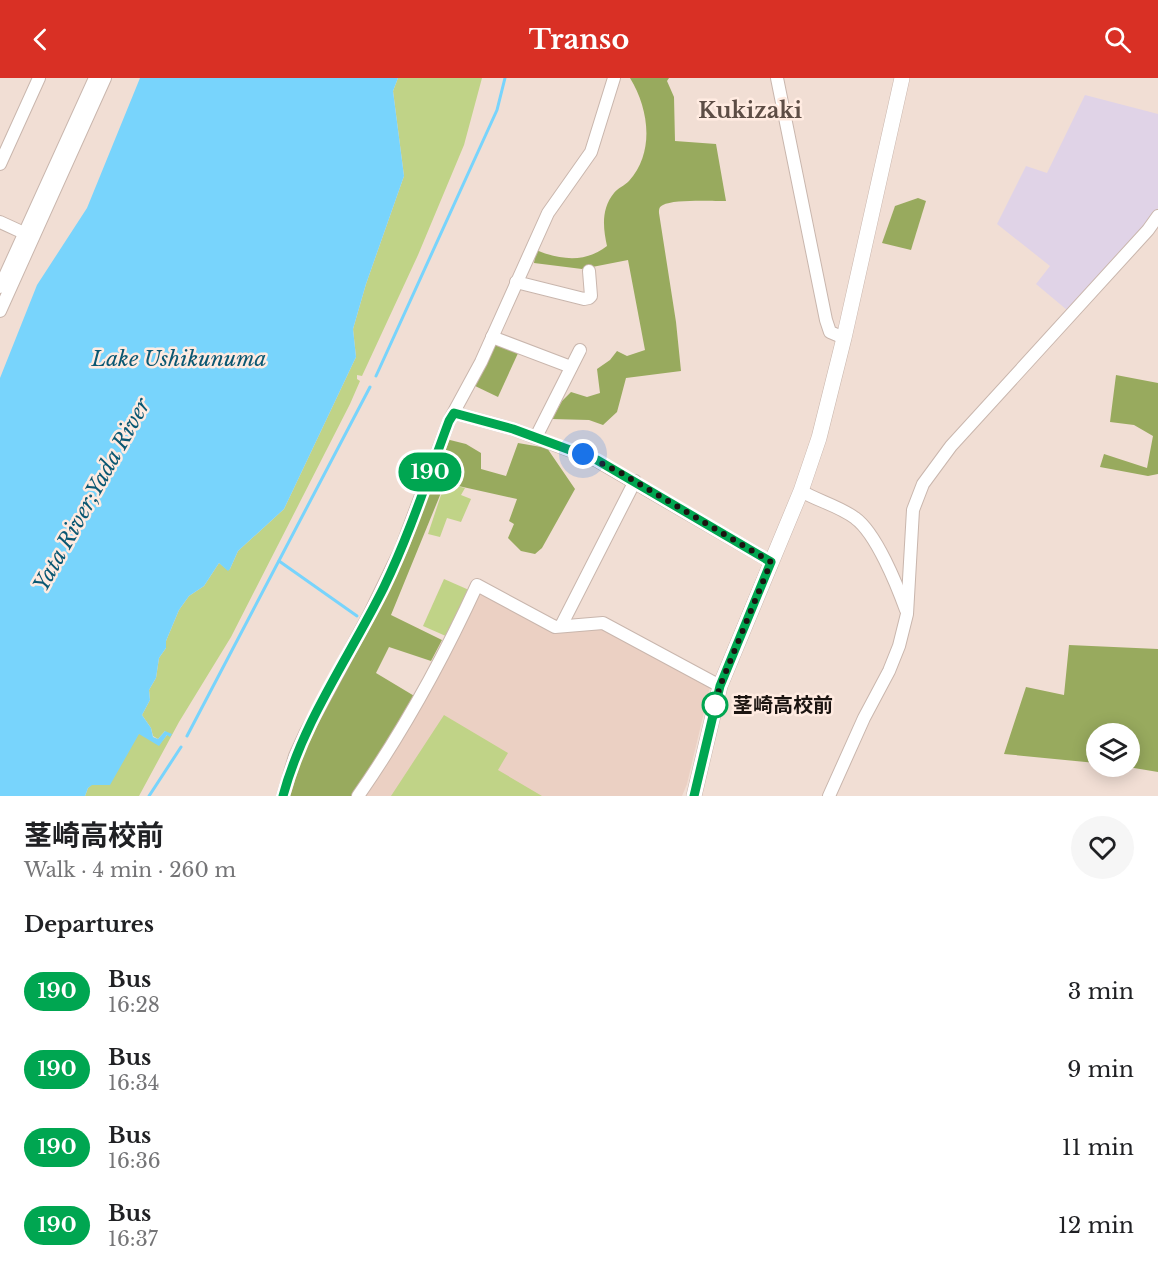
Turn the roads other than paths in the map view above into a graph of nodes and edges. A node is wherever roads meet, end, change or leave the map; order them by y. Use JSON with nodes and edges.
{"nodes":[{"id":1,"x":39,"y":78,"type":"edge"},
{"id":2,"x":95,"y":78,"type":"edge"},
{"id":3,"x":105,"y":78,"type":"edge"},
{"id":4,"x":614,"y":78,"type":"edge"},
{"id":5,"x":777,"y":78,"type":"edge"},
{"id":6,"x":902,"y":78,"type":"edge"},
{"id":7,"x":0,"y":164,"type":"edge"},
{"id":8,"x":1158,"y":216,"type":"edge"},
{"id":9,"x":0,"y":222,"type":"edge"},
{"id":10,"x":24,"y":233,"type":"junction"},
{"id":11,"x":589,"y":271,"type":"dead end"},
{"id":12,"x":516,"y":282,"type":"junction"},
{"id":13,"x":0,"y":287,"type":"edge"},
{"id":14,"x":0,"y":311,"type":"edge"},
{"id":15,"x":492,"y":337,"type":"junction"},
{"id":16,"x":844,"y":338,"type":"junction"},
{"id":17,"x":580,"y":350,"type":"dead end"},
{"id":18,"x":571,"y":367,"type":"junction"},
{"id":19,"x":454,"y":413,"type":"junction"},
{"id":20,"x":536,"y":437,"type":"junction"},
{"id":21,"x":635,"y":482,"type":"junction"},
{"id":22,"x":801,"y":491,"type":"junction"},
{"id":23,"x":771,"y":562,"type":"junction"},
{"id":24,"x":907,"y":614,"type":"junction"},
{"id":25,"x":561,"y":627,"type":"junction"},
{"id":26,"x":720,"y":686,"type":"junction"},
{"id":27,"x":283,"y":796,"type":"edge"},
{"id":28,"x":358,"y":796,"type":"edge"},
{"id":29,"x":694,"y":796,"type":"edge"},
{"id":30,"x":829,"y":796,"type":"edge"}],
"edges":[{"from":1,"to":7,"type":"street"},
{"from":2,"to":10,"type":"street"},
{"from":3,"to":14,"type":"street"},
{"from":4,"to":12,"type":"street"},
{"from":5,"to":16,"type":"street"},
{"from":6,"to":16,"type":"street"},
{"from":8,"to":24,"type":"street"},
{"from":9,"to":10,"type":"street"},
{"from":10,"to":13,"type":"street"},
{"from":11,"to":12,"type":"street"},
{"from":12,"to":15,"type":"street"},
{"from":15,"to":18,"type":"street"},
{"from":15,"to":19,"type":"street"},
{"from":16,"to":22,"type":"street"},
{"from":17,"to":18,"type":"street"},
{"from":18,"to":20,"type":"street"},
{"from":19,"to":20,"type":"street"},
{"from":19,"to":27,"type":"street"},
{"from":20,"to":21,"type":"street"},
{"from":21,"to":23,"type":"street"},
{"from":21,"to":25,"type":"street"},
{"from":22,"to":23,"type":"street"},
{"from":22,"to":24,"type":"street"},
{"from":23,"to":26,"type":"street"},
{"from":24,"to":30,"type":"street"},
{"from":25,"to":26,"type":"street"},
{"from":25,"to":28,"type":"street"},
{"from":26,"to":29,"type":"street"}]}
